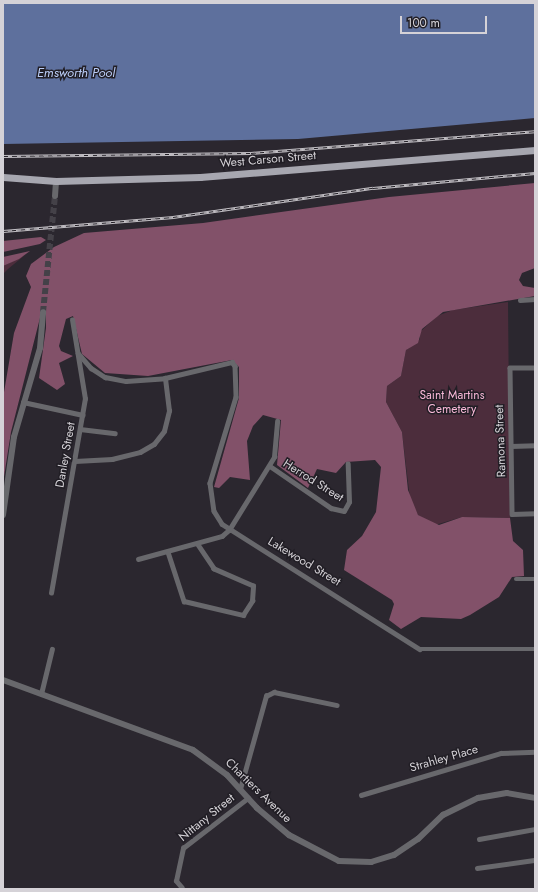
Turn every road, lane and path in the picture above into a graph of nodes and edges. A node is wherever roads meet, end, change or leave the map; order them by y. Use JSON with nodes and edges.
{"nodes":[{"id":1,"x":535,"y":150,"type":"edge"},
{"id":2,"x":3,"y":177,"type":"edge"},
{"id":3,"x":56,"y":181,"type":"junction"},
{"id":4,"x":56,"y":196,"type":"tunnel mouth"},
{"id":5,"x":535,"y":299,"type":"edge"},
{"id":6,"x":520,"y":300,"type":"dead end"},
{"id":7,"x":43,"y":312,"type":"tunnel mouth"},
{"id":8,"x":72,"y":320,"type":"dead end"},
{"id":9,"x":78,"y":353,"type":"junction"},
{"id":10,"x":535,"y":368,"type":"edge"},
{"id":11,"x":164,"y":378,"type":"junction"},
{"id":12,"x":23,"y":402,"type":"junction"},
{"id":13,"x":83,"y":414,"type":"junction"},
{"id":14,"x":277,"y":421,"type":"dead end"},
{"id":15,"x":80,"y":429,"type":"junction"},
{"id":16,"x":115,"y":433,"type":"dead end"},
{"id":17,"x":535,"y":445,"type":"edge"},
{"id":18,"x":511,"y":446,"type":"junction"},
{"id":19,"x":75,"y":461,"type":"junction"},
{"id":20,"x":348,"y":464,"type":"dead end"},
{"id":21,"x":270,"y":466,"type":"junction"},
{"id":22,"x":535,"y":513,"type":"edge"},
{"id":23,"x":3,"y":515,"type":"edge"},
{"id":24,"x":229,"y":530,"type":"junction"},
{"id":25,"x":197,"y":544,"type":"junction"},
{"id":26,"x":168,"y":552,"type":"junction"},
{"id":27,"x":138,"y":559,"type":"dead end"},
{"id":28,"x":516,"y":579,"type":"dead end"},
{"id":29,"x":535,"y":579,"type":"edge"},
{"id":30,"x":51,"y":593,"type":"dead end"},
{"id":31,"x":52,"y":649,"type":"dead end"},
{"id":32,"x":535,"y":649,"type":"edge"},
{"id":33,"x":3,"y":680,"type":"edge"},
{"id":34,"x":41,"y":694,"type":"junction"},
{"id":35,"x":337,"y":705,"type":"dead end"},
{"id":36,"x":535,"y":752,"type":"edge"},
{"id":37,"x":240,"y":789,"type":"junction"},
{"id":38,"x":361,"y":795,"type":"dead end"},
{"id":39,"x":248,"y":798,"type":"junction"},
{"id":40,"x":535,"y":798,"type":"edge"},
{"id":41,"x":535,"y":829,"type":"edge"},
{"id":42,"x":479,"y":839,"type":"dead end"},
{"id":43,"x":535,"y":860,"type":"edge"},
{"id":44,"x":477,"y":868,"type":"dead end"},
{"id":45,"x":182,"y":888,"type":"edge"}],
"edges":[{"from":1,"to":3,"type":"main road","name":"West Carson Street"},
{"from":2,"to":3,"type":"main road","name":"West Carson Street"},
{"from":3,"to":4,"type":"street"},
{"from":5,"to":6,"type":"street"},
{"from":7,"to":12,"type":"street"},
{"from":8,"to":9,"type":"street","name":"Danley Street"},
{"from":9,"to":11,"type":"street"},
{"from":9,"to":13,"type":"street","name":"Danley Street"},
{"from":10,"to":18,"type":"street","name":"Ramona Street"},
{"from":11,"to":19,"type":"street"},
{"from":11,"to":24,"type":"street","name":"Lakewood Street"},
{"from":12,"to":13,"type":"street"},
{"from":12,"to":23,"type":"street"},
{"from":13,"to":15,"type":"street","name":"Danley Street"},
{"from":14,"to":21,"type":"street"},
{"from":15,"to":16,"type":"street"},
{"from":15,"to":19,"type":"street","name":"Danley Street"},
{"from":17,"to":18,"type":"street"},
{"from":18,"to":22,"type":"street","name":"Ramona Street"},
{"from":19,"to":30,"type":"street","name":"Danley Street"},
{"from":20,"to":21,"type":"street","name":"Herrod Street"},
{"from":21,"to":24,"type":"street"},
{"from":24,"to":25,"type":"street"},
{"from":24,"to":32,"type":"street","name":"Lakewood Street"},
{"from":25,"to":26,"type":"street"},
{"from":25,"to":26,"type":"street"},
{"from":26,"to":27,"type":"street"},
{"from":28,"to":29,"type":"street"},
{"from":31,"to":34,"type":"street"},
{"from":33,"to":34,"type":"street","name":"Chartiers Avenue"},
{"from":34,"to":37,"type":"street","name":"Chartiers Avenue"},
{"from":35,"to":37,"type":"street","name":"Nittany Street"},
{"from":36,"to":38,"type":"street","name":"Strahley Place"},
{"from":37,"to":39,"type":"street","name":"Chartiers Avenue"},
{"from":39,"to":40,"type":"street","name":"Chartiers Avenue"},
{"from":39,"to":45,"type":"street","name":"Nittany Street"},
{"from":41,"to":42,"type":"street"},
{"from":43,"to":44,"type":"street"}]}
